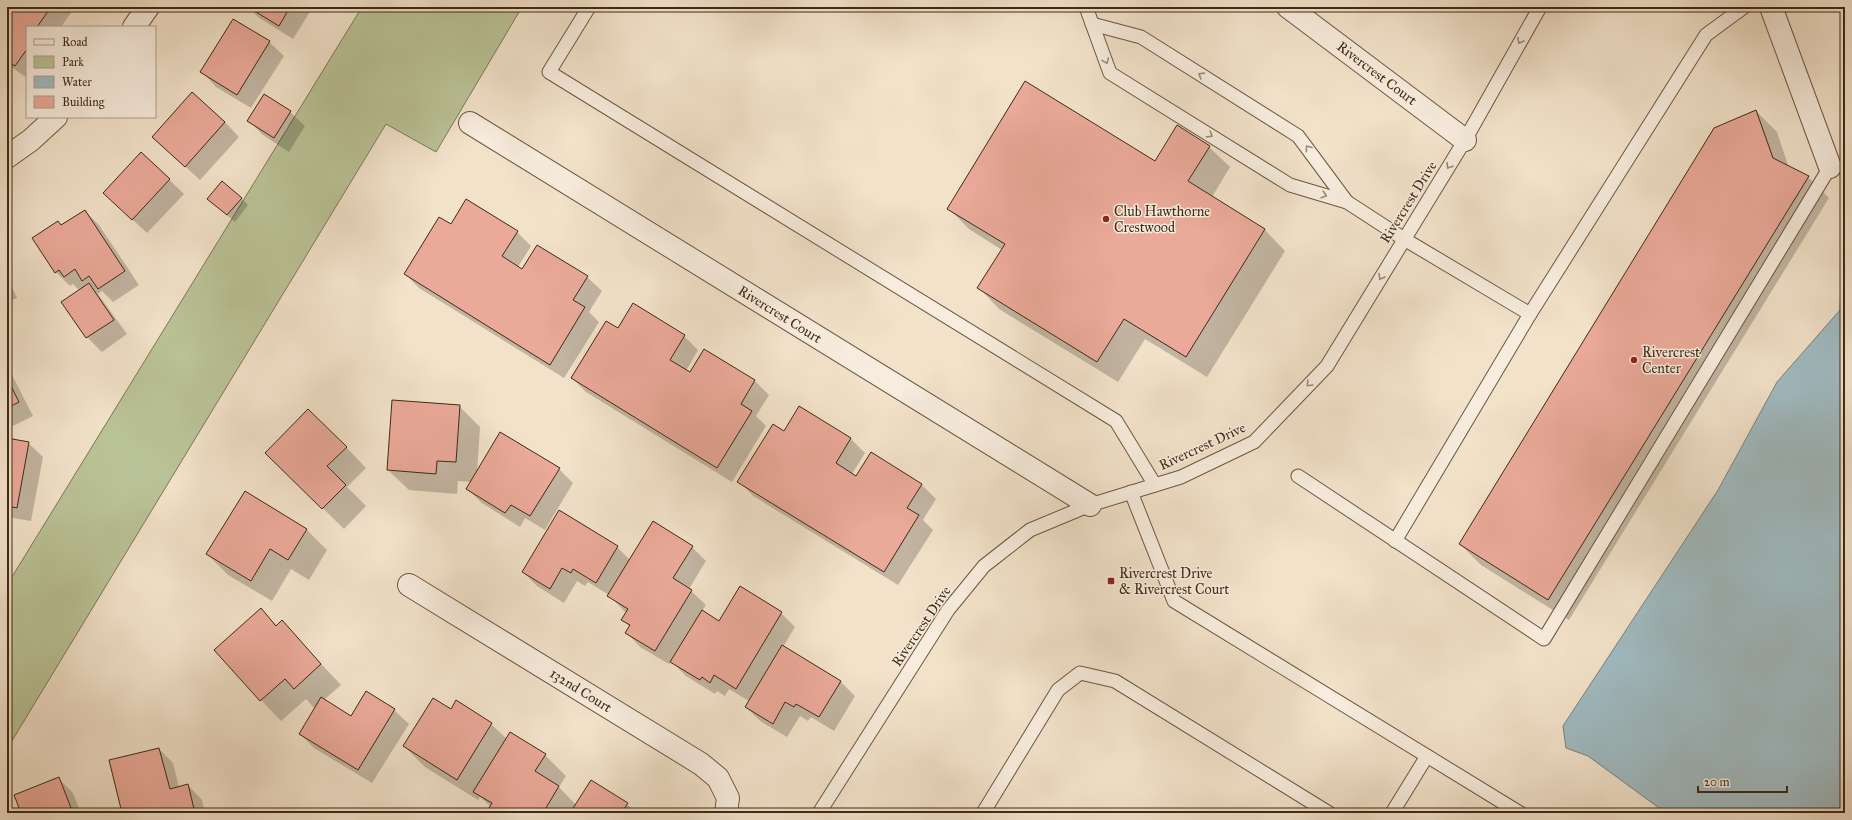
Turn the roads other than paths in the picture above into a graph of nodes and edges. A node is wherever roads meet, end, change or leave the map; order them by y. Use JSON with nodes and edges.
{"nodes":[{"id":1,"x":148,"y":7,"type":"edge"},
{"id":2,"x":589,"y":7,"type":"edge"},
{"id":3,"x":1086,"y":7,"type":"edge"},
{"id":4,"x":1288,"y":7,"type":"edge"},
{"id":5,"x":1540,"y":7,"type":"edge"},
{"id":6,"x":1744,"y":7,"type":"edge"},
{"id":7,"x":1771,"y":7,"type":"edge"},
{"id":8,"x":1092,"y":24,"type":"junction"},
{"id":9,"x":135,"y":26,"type":"edge"},
{"id":10,"x":55,"y":118,"type":"edge"},
{"id":11,"x":470,"y":123,"type":"dead end"},
{"id":12,"x":1465,"y":140,"type":"junction"},
{"id":13,"x":7,"y":157,"type":"edge"},
{"id":14,"x":1830,"y":167,"type":"joint"},
{"id":15,"x":1347,"y":202,"type":"junction"},
{"id":16,"x":1404,"y":239,"type":"junction"},
{"id":17,"x":1530,"y":314,"type":"junction"},
{"id":18,"x":1298,"y":476,"type":"dead end"},
{"id":19,"x":1155,"y":485,"type":"junction"},
{"id":20,"x":1130,"y":492,"type":"junction"},
{"id":21,"x":1090,"y":505,"type":"junction"},
{"id":22,"x":1395,"y":541,"type":"junction"},
{"id":23,"x":409,"y":585,"type":"dead end"},
{"id":24,"x":1427,"y":756,"type":"junction"},
{"id":25,"x":726,"y":813,"type":"edge"},
{"id":26,"x":819,"y":813,"type":"edge"},
{"id":27,"x":983,"y":813,"type":"edge"},
{"id":28,"x":1329,"y":813,"type":"edge"},
{"id":29,"x":1392,"y":813,"type":"edge"},
{"id":30,"x":1520,"y":813,"type":"edge"}],
"edges":[{"from":1,"to":9,"type":"street"},
{"from":2,"to":19,"type":"lane"},
{"from":3,"to":8,"type":"lane"},
{"from":4,"to":12,"type":"street","name":"Rivercrest Court"},
{"from":5,"to":12,"type":"lane","name":"Rivercrest Drive","one_way":true},
{"from":6,"to":17,"type":"lane"},
{"from":7,"to":14,"type":"street"},
{"from":15,"to":8,"type":"lane","one_way":true},
{"from":8,"to":15,"type":"lane","one_way":true},
{"from":10,"to":13,"type":"street"},
{"from":11,"to":21,"type":"street","name":"Rivercrest Court"},
{"from":12,"to":16,"type":"lane","name":"Rivercrest Drive","one_way":true},
{"from":14,"to":22,"type":"lane"},
{"from":15,"to":16,"type":"lane"},
{"from":16,"to":17,"type":"lane"},
{"from":16,"to":19,"type":"lane","name":"Rivercrest Drive","one_way":true},
{"from":17,"to":22,"type":"lane"},
{"from":18,"to":22,"type":"lane"},
{"from":19,"to":20,"type":"lane","name":"Rivercrest Drive"},
{"from":20,"to":21,"type":"lane","name":"Rivercrest Drive"},
{"from":20,"to":24,"type":"lane"},
{"from":21,"to":26,"type":"lane","name":"Rivercrest Drive"},
{"from":23,"to":25,"type":"street","name":"132nd Court"},
{"from":24,"to":29,"type":"lane"},
{"from":24,"to":30,"type":"lane"},
{"from":27,"to":28,"type":"lane"}]}
